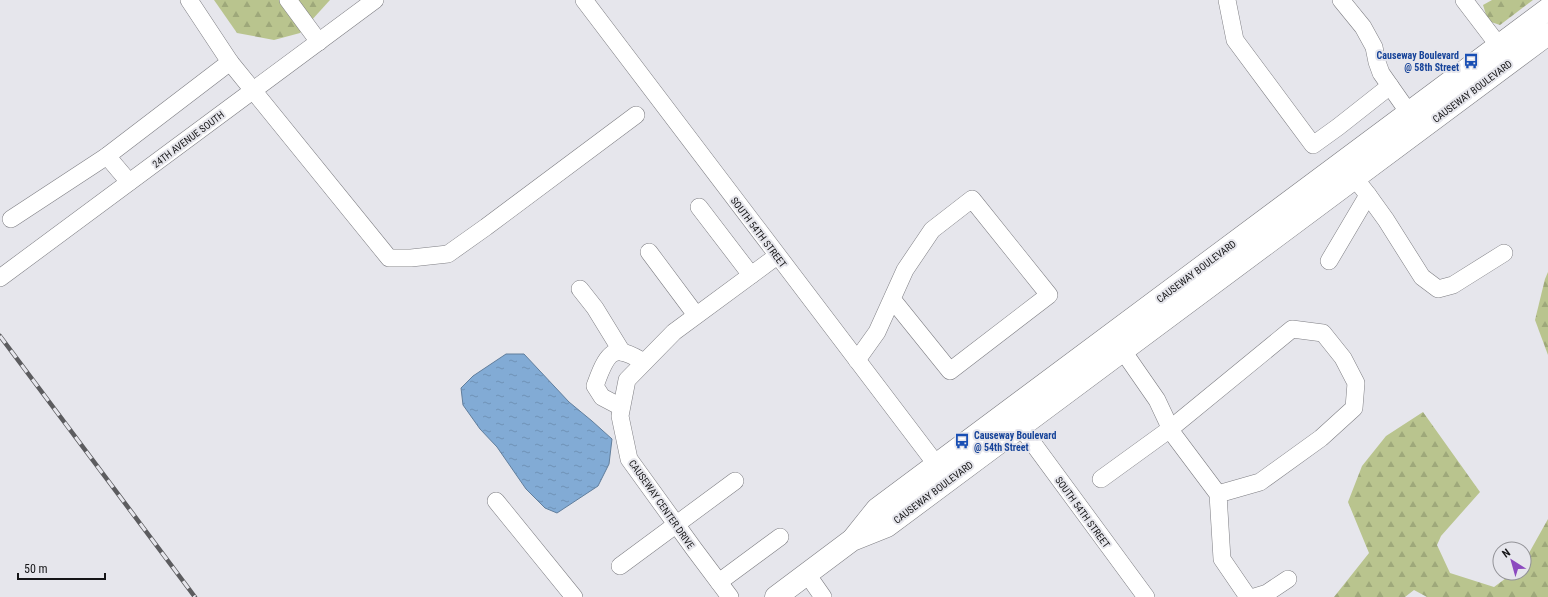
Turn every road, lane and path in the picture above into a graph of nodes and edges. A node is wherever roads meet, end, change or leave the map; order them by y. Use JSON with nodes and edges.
{"nodes":[{"id":1,"x":189,"y":0,"type":"edge"},
{"id":2,"x":288,"y":0,"type":"edge"},
{"id":3,"x":375,"y":0,"type":"edge"},
{"id":4,"x":584,"y":0,"type":"edge"},
{"id":5,"x":1227,"y":0,"type":"edge"},
{"id":6,"x":1341,"y":0,"type":"edge"},
{"id":7,"x":1464,"y":0,"type":"edge"},
{"id":8,"x":1548,"y":9,"type":"edge"},
{"id":9,"x":1548,"y":34,"type":"edge"},
{"id":10,"x":319,"y":42,"type":"junction"},
{"id":11,"x":1499,"y":46,"type":"junction"},
{"id":12,"x":230,"y":62,"type":"junction"},
{"id":13,"x":1390,"y":86,"type":"junction"},
{"id":14,"x":253,"y":91,"type":"junction"},
{"id":15,"x":1409,"y":113,"type":"junction"},
{"id":16,"x":636,"y":115,"type":"dead end"},
{"id":17,"x":107,"y":156,"type":"junction"},
{"id":18,"x":1356,"y":178,"type":"junction"},
{"id":19,"x":129,"y":182,"type":"junction"},
{"id":20,"x":1368,"y":195,"type":"junction"},
{"id":21,"x":699,"y":207,"type":"dead end"},
{"id":22,"x":11,"y":219,"type":"dead end"},
{"id":23,"x":1280,"y":234,"type":"junction"},
{"id":24,"x":648,"y":252,"type":"dead end"},
{"id":25,"x":1504,"y":253,"type":"dead end"},
{"id":26,"x":777,"y":256,"type":"junction"},
{"id":27,"x":1329,"y":261,"type":"dead end"},
{"id":28,"x":751,"y":275,"type":"junction"},
{"id":29,"x":0,"y":278,"type":"edge"},
{"id":30,"x":580,"y":289,"type":"dead end"},
{"id":31,"x":892,"y":299,"type":"junction"},
{"id":32,"x":1142,"y":311,"type":"junction"},
{"id":33,"x":696,"y":315,"type":"junction"},
{"id":34,"x":1123,"y":351,"type":"junction"},
{"id":35,"x":622,"y":352,"type":"junction"},
{"id":36,"x":857,"y":360,"type":"junction"},
{"id":37,"x":644,"y":362,"type":"junction"},
{"id":38,"x":621,"y":407,"type":"junction"},
{"id":39,"x":1020,"y":427,"type":"junction"},
{"id":40,"x":1170,"y":429,"type":"junction"},
{"id":41,"x":936,"y":464,"type":"junction"},
{"id":42,"x":1101,"y":479,"type":"dead end"},
{"id":43,"x":735,"y":481,"type":"dead end"},
{"id":44,"x":1218,"y":494,"type":"junction"},
{"id":45,"x":496,"y":501,"type":"dead end"},
{"id":46,"x":676,"y":525,"type":"junction"},
{"id":47,"x":876,"y":530,"type":"junction"},
{"id":48,"x":780,"y":537,"type":"dead end"},
{"id":49,"x":852,"y":540,"type":"junction"},
{"id":50,"x":620,"y":566,"type":"dead end"},
{"id":51,"x":807,"y":574,"type":"junction"},
{"id":52,"x":1288,"y":579,"type":"dead end"},
{"id":53,"x":719,"y":582,"type":"junction"},
{"id":54,"x":574,"y":597,"type":"edge"},
{"id":55,"x":730,"y":597,"type":"edge"},
{"id":56,"x":776,"y":597,"type":"edge"},
{"id":57,"x":823,"y":597,"type":"edge"},
{"id":58,"x":1146,"y":597,"type":"edge"},
{"id":59,"x":1248,"y":597,"type":"edge"},
{"id":60,"x":1254,"y":597,"type":"edge"}],
"edges":[{"from":1,"to":12,"type":"street"},
{"from":2,"to":10,"type":"street"},
{"from":3,"to":10,"type":"street","name":"24TH AVENUE SOUTH"},
{"from":4,"to":26,"type":"street","name":"SOUTH 54TH STREET"},
{"from":5,"to":13,"type":"street"},
{"from":6,"to":13,"type":"street"},
{"from":7,"to":11,"type":"street"},
{"from":8,"to":11,"type":"main road","name":"CAUSEWAY BOULEVARD"},
{"from":9,"to":18,"type":"main road","name":"CAUSEWAY BOULEVARD"},
{"from":10,"to":14,"type":"street","name":"24TH AVENUE SOUTH"},
{"from":11,"to":15,"type":"main road","name":"CAUSEWAY BOULEVARD"},
{"from":11,"to":23,"type":"main road"},
{"from":12,"to":14,"type":"street"},
{"from":12,"to":17,"type":"street"},
{"from":13,"to":15,"type":"street"},
{"from":14,"to":16,"type":"street"},
{"from":14,"to":19,"type":"street","name":"24TH AVENUE SOUTH"},
{"from":15,"to":32,"type":"main road","name":"CAUSEWAY BOULEVARD"},
{"from":17,"to":19,"type":"street"},
{"from":17,"to":22,"type":"street"},
{"from":18,"to":20,"type":"street"},
{"from":18,"to":23,"type":"main road","name":"CAUSEWAY BOULEVARD"},
{"from":19,"to":29,"type":"street","name":"24TH AVENUE SOUTH"},
{"from":20,"to":25,"type":"street"},
{"from":20,"to":27,"type":"street"},
{"from":21,"to":28,"type":"street"},
{"from":23,"to":34,"type":"main road","name":"CAUSEWAY BOULEVARD"},
{"from":24,"to":33,"type":"street"},
{"from":26,"to":28,"type":"street","name":"CAUSEWAY CENTER DRIVE"},
{"from":26,"to":36,"type":"street","name":"SOUTH 54TH STREET"},
{"from":28,"to":33,"type":"street","name":"CAUSEWAY CENTER DRIVE"},
{"from":30,"to":35,"type":"street"},
{"from":31,"to":31,"type":"street"},
{"from":31,"to":36,"type":"street"},
{"from":32,"to":39,"type":"main road"},
{"from":32,"to":41,"type":"main road","name":"CAUSEWAY BOULEVARD"},
{"from":33,"to":37,"type":"street","name":"CAUSEWAY CENTER DRIVE"},
{"from":34,"to":39,"type":"main road","name":"CAUSEWAY BOULEVARD"},
{"from":34,"to":40,"type":"street"},
{"from":35,"to":37,"type":"street"},
{"from":35,"to":38,"type":"street"},
{"from":36,"to":41,"type":"street","name":"SOUTH 54TH STREET"},
{"from":37,"to":38,"type":"street","name":"CAUSEWAY CENTER DRIVE"},
{"from":38,"to":46,"type":"street","name":"CAUSEWAY CENTER DRIVE"},
{"from":39,"to":47,"type":"main road","name":"CAUSEWAY BOULEVARD"},
{"from":39,"to":58,"type":"street","name":"SOUTH 54TH STREET"},
{"from":40,"to":42,"type":"street"},
{"from":40,"to":44,"type":"street"},
{"from":40,"to":44,"type":"street"},
{"from":41,"to":47,"type":"main road"},
{"from":41,"to":49,"type":"main road","name":"CAUSEWAY BOULEVARD"},
{"from":43,"to":46,"type":"street"},
{"from":44,"to":59,"type":"street"},
{"from":45,"to":54,"type":"street"},
{"from":46,"to":50,"type":"street"},
{"from":46,"to":53,"type":"street","name":"CAUSEWAY CENTER DRIVE"},
{"from":47,"to":49,"type":"main road","name":"CAUSEWAY BOULEVARD"},
{"from":48,"to":53,"type":"street"},
{"from":49,"to":51,"type":"main road","name":"CAUSEWAY BOULEVARD"},
{"from":51,"to":56,"type":"main road","name":"CAUSEWAY BOULEVARD"},
{"from":51,"to":57,"type":"street"},
{"from":52,"to":60,"type":"street"},
{"from":53,"to":55,"type":"street","name":"CAUSEWAY CENTER DRIVE"}]}
